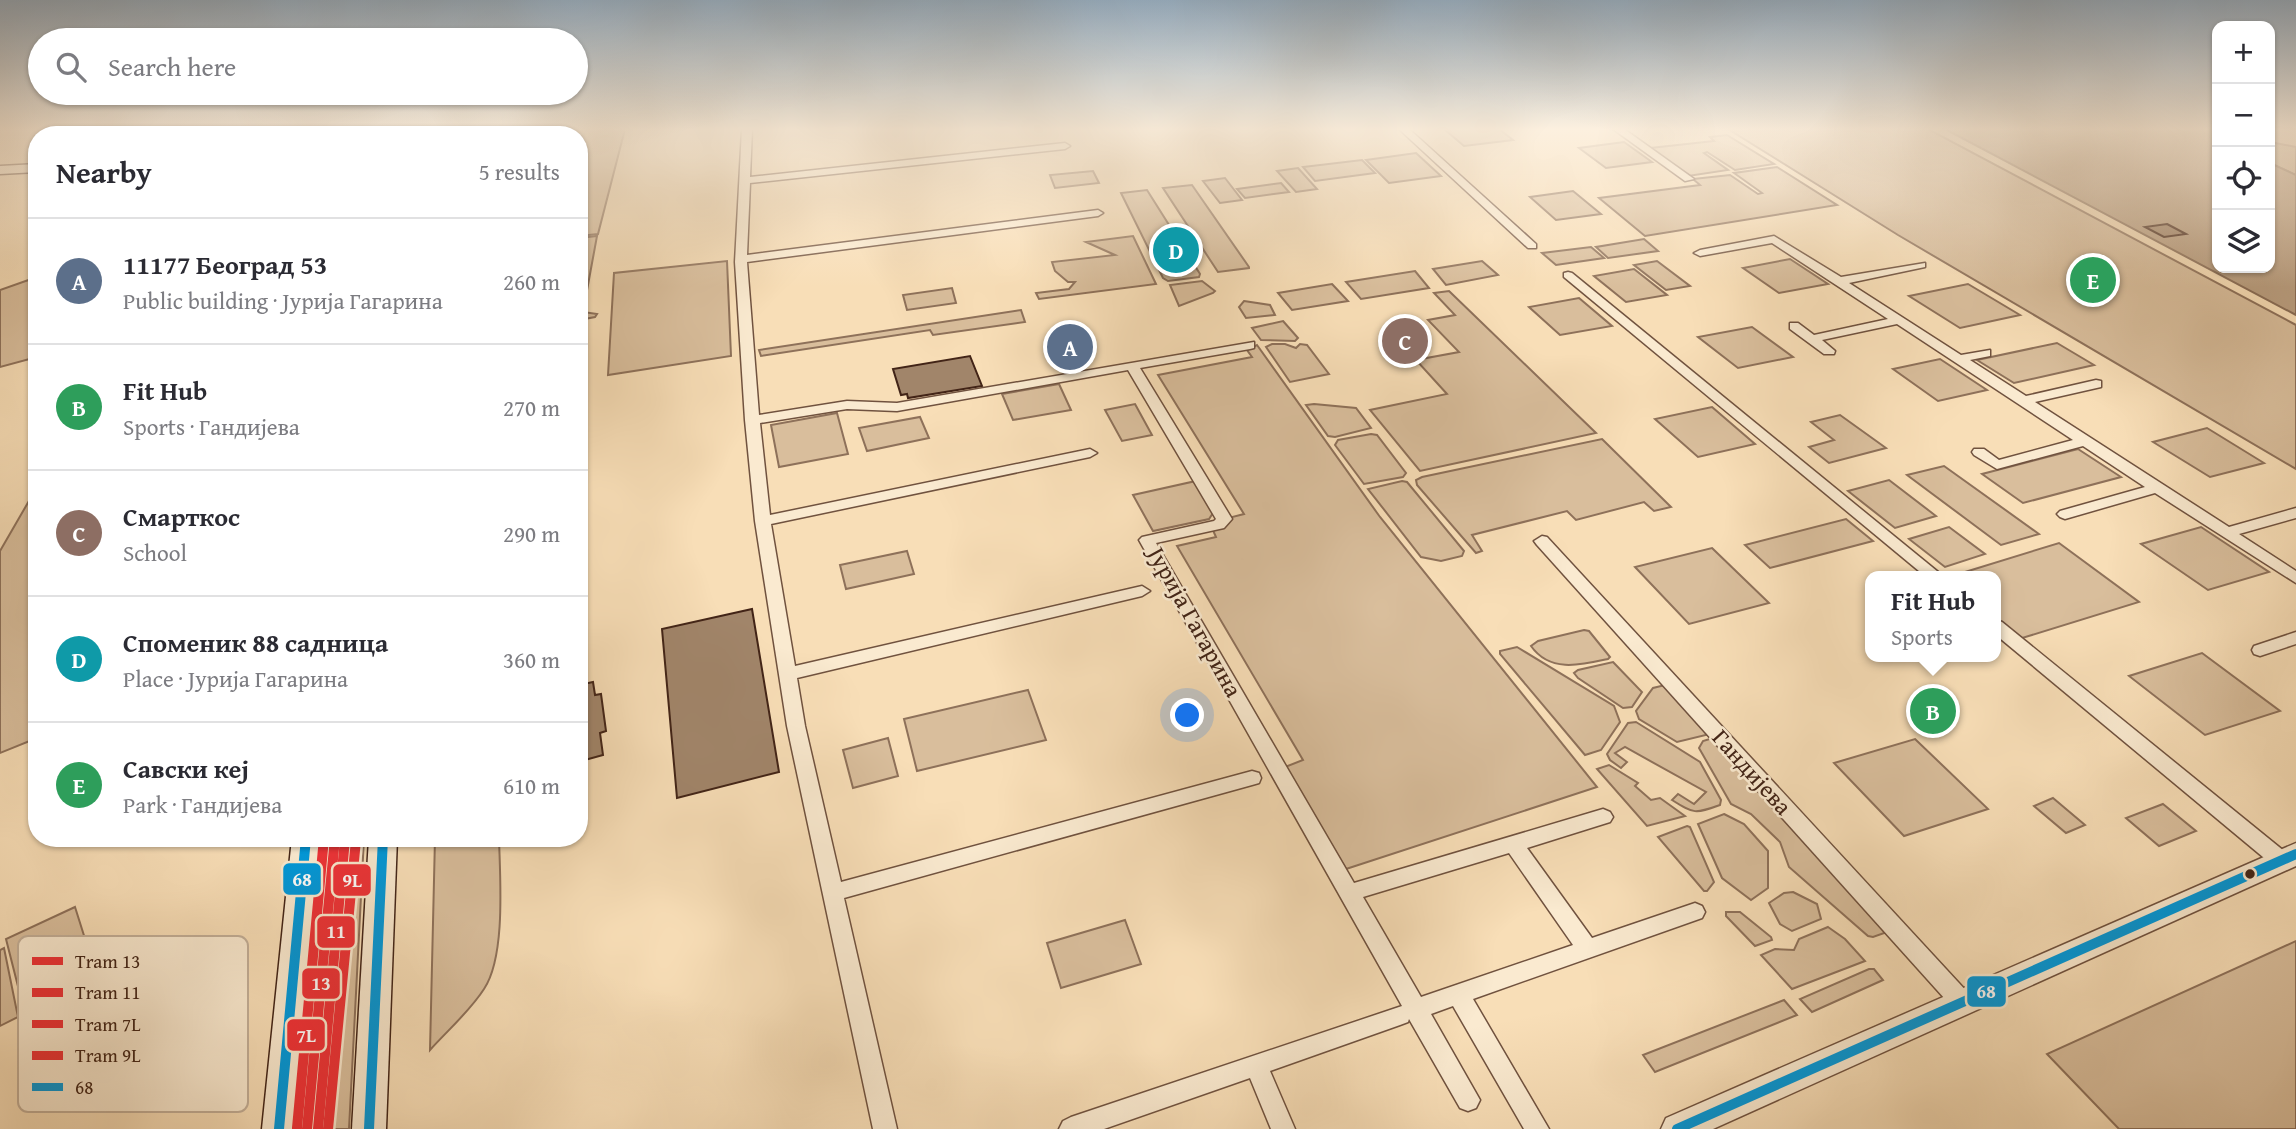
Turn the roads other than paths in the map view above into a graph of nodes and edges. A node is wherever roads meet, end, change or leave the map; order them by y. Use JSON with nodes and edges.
{"nodes":[{"id":1,"x":743,"y":181,"type":"edge"},
{"id":2,"x":1462,"y":182,"type":"edge"},
{"id":3,"x":1098,"y":214,"type":"dead end"},
{"id":4,"x":1532,"y":246,"type":"dead end"},
{"id":5,"x":1700,"y":253,"type":"dead end"},
{"id":6,"x":741,"y":259,"type":"junction"},
{"id":7,"x":1921,"y":265,"type":"dead end"},
{"id":8,"x":1568,"y":275,"type":"dead end"},
{"id":9,"x":1839,"y":281,"type":"junction"},
{"id":10,"x":1899,"y":320,"type":"junction"},
{"id":11,"x":1794,"y":326,"type":"dead end"},
{"id":12,"x":1812,"y":339,"type":"junction"},
{"id":13,"x":1250,"y":345,"type":"dead end"},
{"id":14,"x":1829,"y":351,"type":"dead end"},
{"id":15,"x":1985,"y":353,"type":"dead end"},
{"id":16,"x":1958,"y":359,"type":"junction"},
{"id":17,"x":1132,"y":366,"type":"junction"},
{"id":18,"x":2096,"y":384,"type":"dead end"},
{"id":19,"x":2023,"y":401,"type":"junction"},
{"id":20,"x":752,"y":420,"type":"junction"},
{"id":21,"x":2085,"y":441,"type":"junction"},
{"id":22,"x":1979,"y":452,"type":"dead end"},
{"id":23,"x":1090,"y":453,"type":"dead end"},
{"id":24,"x":2157,"y":488,"type":"junction"},
{"id":25,"x":2296,"y":513,"type":"edge"},
{"id":26,"x":2065,"y":514,"type":"dead end"},
{"id":27,"x":763,"y":521,"type":"junction"},
{"id":28,"x":2226,"y":533,"type":"junction"},
{"id":29,"x":1542,"y":541,"type":"dead end"},
{"id":30,"x":1929,"y":571,"type":"edge"},
{"id":31,"x":2296,"y":578,"type":"edge"},
{"id":32,"x":1142,"y":591,"type":"dead end"},
{"id":33,"x":2001,"y":630,"type":"edge"},
{"id":34,"x":2296,"y":638,"type":"edge"},
{"id":35,"x":2260,"y":650,"type":"dead end"},
{"id":36,"x":786,"y":674,"type":"junction"},
{"id":37,"x":1252,"y":778,"type":"dead end"},
{"id":38,"x":1602,"y":817,"type":"dead end"},
{"id":39,"x":1513,"y":844,"type":"junction"},
{"id":40,"x":305,"y":847,"type":"edge"},
{"id":41,"x":383,"y":847,"type":"edge"},
{"id":42,"x":2289,"y":858,"type":"edge"},
{"id":43,"x":832,"y":893,"type":"junction"},
{"id":44,"x":1349,"y":893,"type":"junction"},
{"id":45,"x":1695,"y":912,"type":"dead end"},
{"id":46,"x":1588,"y":949,"type":"junction"},
{"id":47,"x":1458,"y":993,"type":"junction"},
{"id":48,"x":1962,"y":1002,"type":"junction"},
{"id":49,"x":1407,"y":1012,"type":"junction"},
{"id":50,"x":1256,"y":1065,"type":"junction"},
{"id":51,"x":1468,"y":1100,"type":"dead end"},
{"id":52,"x":279,"y":1129,"type":"edge"},
{"id":53,"x":369,"y":1129,"type":"edge"},
{"id":54,"x":885,"y":1129,"type":"edge"},
{"id":55,"x":1071,"y":1129,"type":"edge"},
{"id":56,"x":1283,"y":1129,"type":"edge"},
{"id":57,"x":1537,"y":1129,"type":"edge"},
{"id":58,"x":1677,"y":1129,"type":"edge"}],
"edges":[{"from":1,"to":6,"type":"street"},
{"from":2,"to":4,"type":"street"},
{"from":3,"to":6,"type":"street"},
{"from":5,"to":9,"type":"street"},
{"from":6,"to":20,"type":"street"},
{"from":7,"to":9,"type":"street"},
{"from":8,"to":30,"type":"street"},
{"from":9,"to":10,"type":"street"},
{"from":10,"to":12,"type":"street"},
{"from":10,"to":16,"type":"street"},
{"from":11,"to":12,"type":"street"},
{"from":12,"to":14,"type":"street"},
{"from":13,"to":17,"type":"street"},
{"from":15,"to":16,"type":"street"},
{"from":16,"to":19,"type":"street"},
{"from":17,"to":20,"type":"street"},
{"from":17,"to":44,"type":"street","name":"Јурија Гагарина"},
{"from":18,"to":19,"type":"street"},
{"from":19,"to":21,"type":"street"},
{"from":20,"to":27,"type":"street"},
{"from":21,"to":22,"type":"street"},
{"from":21,"to":24,"type":"street"},
{"from":23,"to":27,"type":"street"},
{"from":24,"to":26,"type":"street"},
{"from":24,"to":28,"type":"street"},
{"from":25,"to":28,"type":"street"},
{"from":27,"to":36,"type":"street"},
{"from":28,"to":31,"type":"street"},
{"from":29,"to":48,"type":"street","name":"Гандијева"},
{"from":32,"to":36,"type":"street","name":"Јурија Гагарина"},
{"from":33,"to":42,"type":"street"},
{"from":34,"to":35,"type":"street"},
{"from":36,"to":43,"type":"street"},
{"from":37,"to":43,"type":"street"},
{"from":38,"to":39,"type":"street"},
{"from":39,"to":44,"type":"street"},
{"from":39,"to":46,"type":"street"},
{"from":40,"to":52,"type":"main road"},
{"from":41,"to":53,"type":"main road"},
{"from":42,"to":48,"type":"street"},
{"from":43,"to":54,"type":"street"},
{"from":44,"to":49,"type":"street","name":"Јурија Гагарина"},
{"from":45,"to":46,"type":"street"},
{"from":46,"to":47,"type":"street"},
{"from":47,"to":49,"type":"street"},
{"from":47,"to":57,"type":"street"},
{"from":48,"to":58,"type":"street"},
{"from":49,"to":50,"type":"street"},
{"from":49,"to":51,"type":"street","name":"Јурија Гагарина"},
{"from":50,"to":55,"type":"street"},
{"from":50,"to":56,"type":"street"}]}
